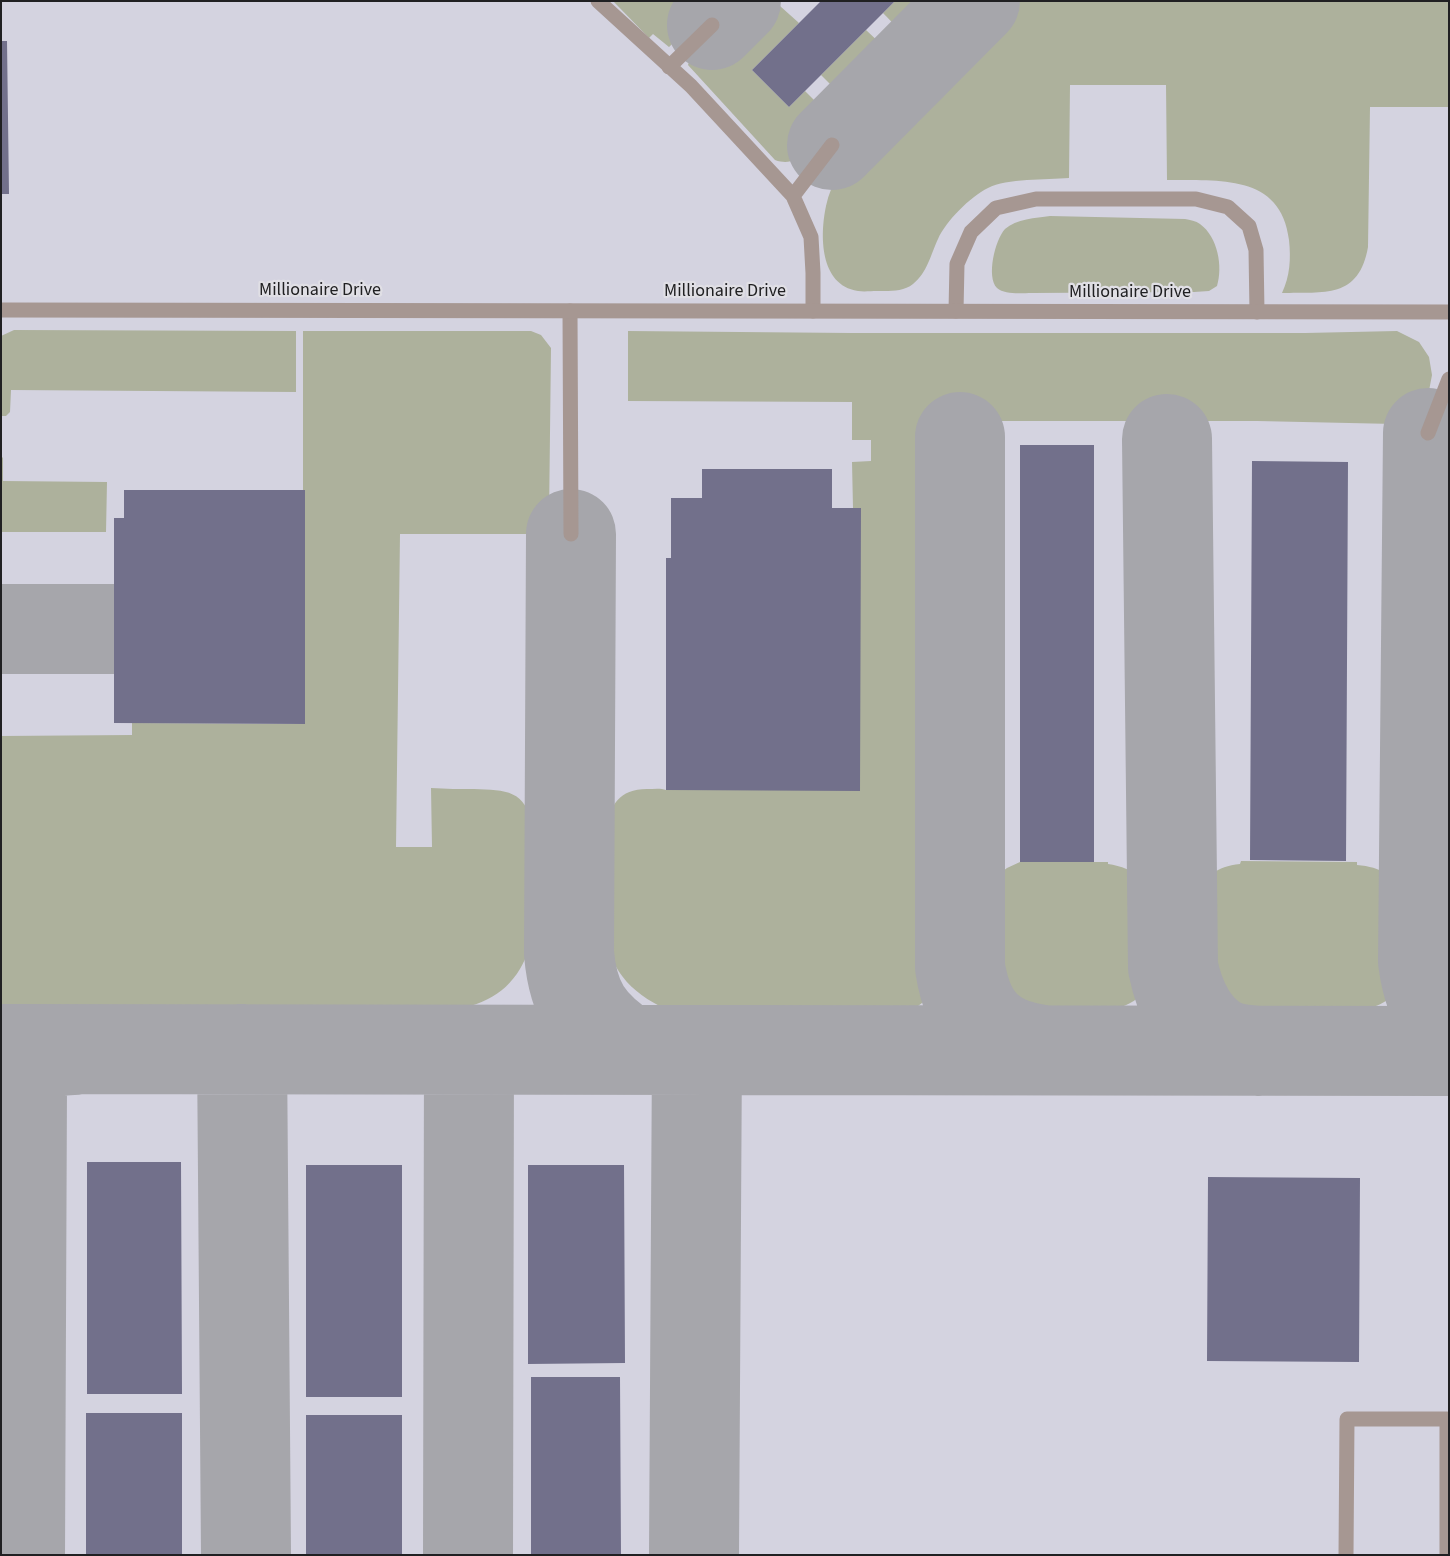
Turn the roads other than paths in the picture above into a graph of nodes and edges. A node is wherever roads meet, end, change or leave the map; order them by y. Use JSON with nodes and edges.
{"nodes":[{"id":1,"x":598,"y":1,"type":"edge"},
{"id":2,"x":712,"y":25,"type":"dead end"},
{"id":3,"x":670,"y":67,"type":"junction"},
{"id":4,"x":832,"y":145,"type":"dead end"},
{"id":5,"x":793,"y":196,"type":"junction"},
{"id":6,"x":1,"y":310,"type":"edge"},
{"id":7,"x":570,"y":310,"type":"junction"},
{"id":8,"x":813,"y":311,"type":"junction"},
{"id":9,"x":956,"y":311,"type":"junction"},
{"id":10,"x":1257,"y":312,"type":"junction"},
{"id":11,"x":1449,"y":312,"type":"edge"},
{"id":12,"x":1449,"y":379,"type":"edge"},
{"id":13,"x":1428,"y":433,"type":"dead end"},
{"id":14,"x":571,"y":534,"type":"dead end"},
{"id":15,"x":1346,"y":1555,"type":"edge"},
{"id":16,"x":1448,"y":1555,"type":"edge"}],
"edges":[{"from":1,"to":3,"type":"street"},
{"from":2,"to":3,"type":"street"},
{"from":3,"to":5,"type":"street"},
{"from":4,"to":5,"type":"street"},
{"from":5,"to":8,"type":"street"},
{"from":6,"to":7,"type":"street","name":"Millionaire Drive"},
{"from":7,"to":8,"type":"street","name":"Millionaire Drive"},
{"from":7,"to":14,"type":"street"},
{"from":8,"to":9,"type":"street","name":"Millionaire Drive"},
{"from":9,"to":10,"type":"street","name":"Millionaire Drive"},
{"from":9,"to":10,"type":"street"},
{"from":10,"to":11,"type":"street","name":"Millionaire Drive"},
{"from":12,"to":13,"type":"street"},
{"from":15,"to":16,"type":"street"}]}
